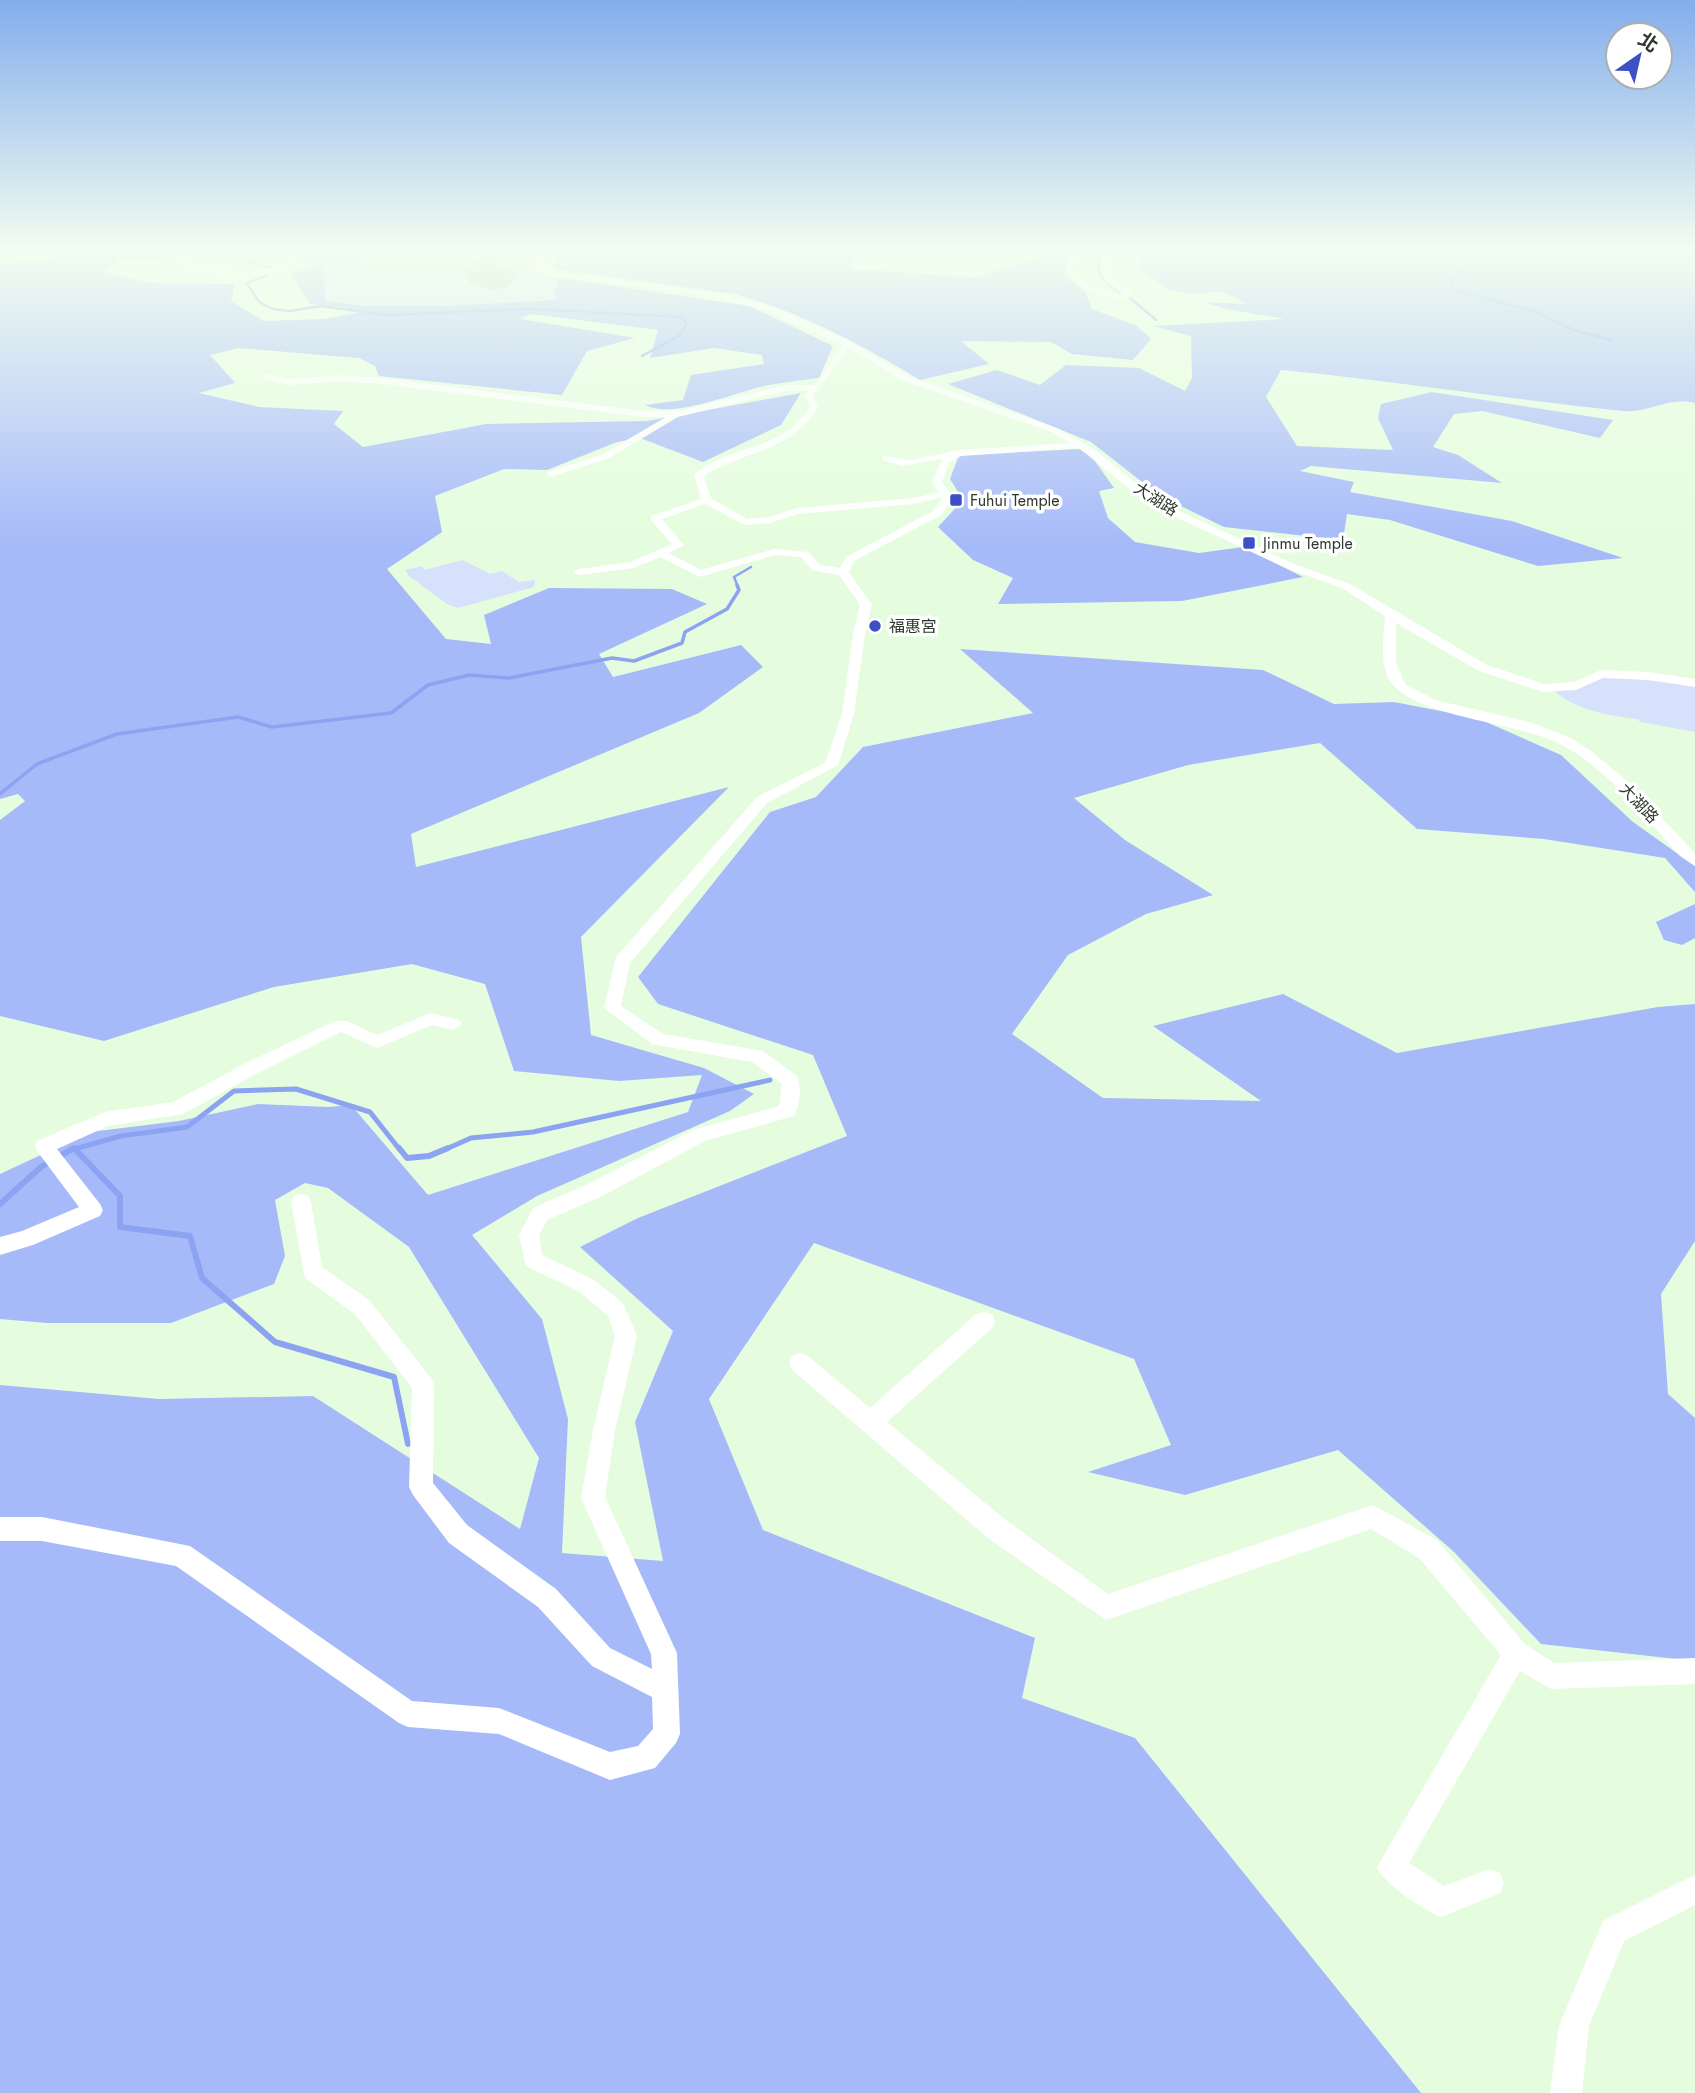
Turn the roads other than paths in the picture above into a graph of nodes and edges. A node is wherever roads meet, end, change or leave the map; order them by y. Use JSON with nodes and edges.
{"nodes":[{"id":1,"x":844,"y":349,"type":"edge"},
{"id":2,"x":854,"y":349,"type":"edge"},
{"id":3,"x":265,"y":377,"type":"dead end"},
{"id":4,"x":817,"y":387,"type":"junction"},
{"id":5,"x":678,"y":414,"type":"junction"},
{"id":6,"x":1082,"y":445,"type":"junction"},
{"id":7,"x":959,"y":453,"type":"junction"},
{"id":8,"x":886,"y":458,"type":"dead end"},
{"id":9,"x":551,"y":474,"type":"dead end"},
{"id":10,"x":944,"y":493,"type":"junction"},
{"id":11,"x":706,"y":500,"type":"junction"},
{"id":12,"x":662,"y":554,"type":"junction"},
{"id":13,"x":579,"y":572,"type":"dead end"},
{"id":14,"x":843,"y":572,"type":"junction"},
{"id":15,"x":1391,"y":615,"type":"junction"},
{"id":16,"x":1695,"y":683,"type":"edge"},
{"id":17,"x":1695,"y":860,"type":"edge"},
{"id":18,"x":453,"y":1024,"type":"dead end"},
{"id":19,"x":301,"y":1202,"type":"dead end"},
{"id":20,"x":0,"y":1246,"type":"edge"},
{"id":21,"x":984,"y":1321,"type":"dead end"},
{"id":22,"x":800,"y":1363,"type":"dead end"},
{"id":23,"x":870,"y":1422,"type":"junction"},
{"id":24,"x":0,"y":1529,"type":"edge"},
{"id":25,"x":1516,"y":1653,"type":"junction"},
{"id":26,"x":1695,"y":1671,"type":"edge"},
{"id":27,"x":666,"y":1690,"type":"junction"},
{"id":28,"x":1490,"y":1882,"type":"dead end"},
{"id":29,"x":1695,"y":1889,"type":"edge"},
{"id":30,"x":1566,"y":2093,"type":"edge"}],
"edges":[{"from":1,"to":4,"type":"street"},
{"from":2,"to":6,"type":"street","name":"大湖路"},
{"from":3,"to":5,"type":"street"},
{"from":4,"to":5,"type":"street"},
{"from":4,"to":11,"type":"street"},
{"from":5,"to":9,"type":"street"},
{"from":6,"to":7,"type":"street"},
{"from":6,"to":15,"type":"street","name":"大湖路"},
{"from":7,"to":8,"type":"street"},
{"from":7,"to":10,"type":"street"},
{"from":10,"to":11,"type":"street"},
{"from":10,"to":14,"type":"street"},
{"from":11,"to":12,"type":"street"},
{"from":12,"to":13,"type":"street"},
{"from":12,"to":14,"type":"street"},
{"from":14,"to":27,"type":"street"},
{"from":15,"to":16,"type":"street"},
{"from":15,"to":17,"type":"street","name":"大湖路"},
{"from":18,"to":20,"type":"street"},
{"from":19,"to":27,"type":"street"},
{"from":21,"to":23,"type":"street"},
{"from":22,"to":23,"type":"street"},
{"from":23,"to":25,"type":"street"},
{"from":24,"to":27,"type":"street"},
{"from":25,"to":26,"type":"street"},
{"from":25,"to":28,"type":"street"},
{"from":29,"to":30,"type":"street"}]}
